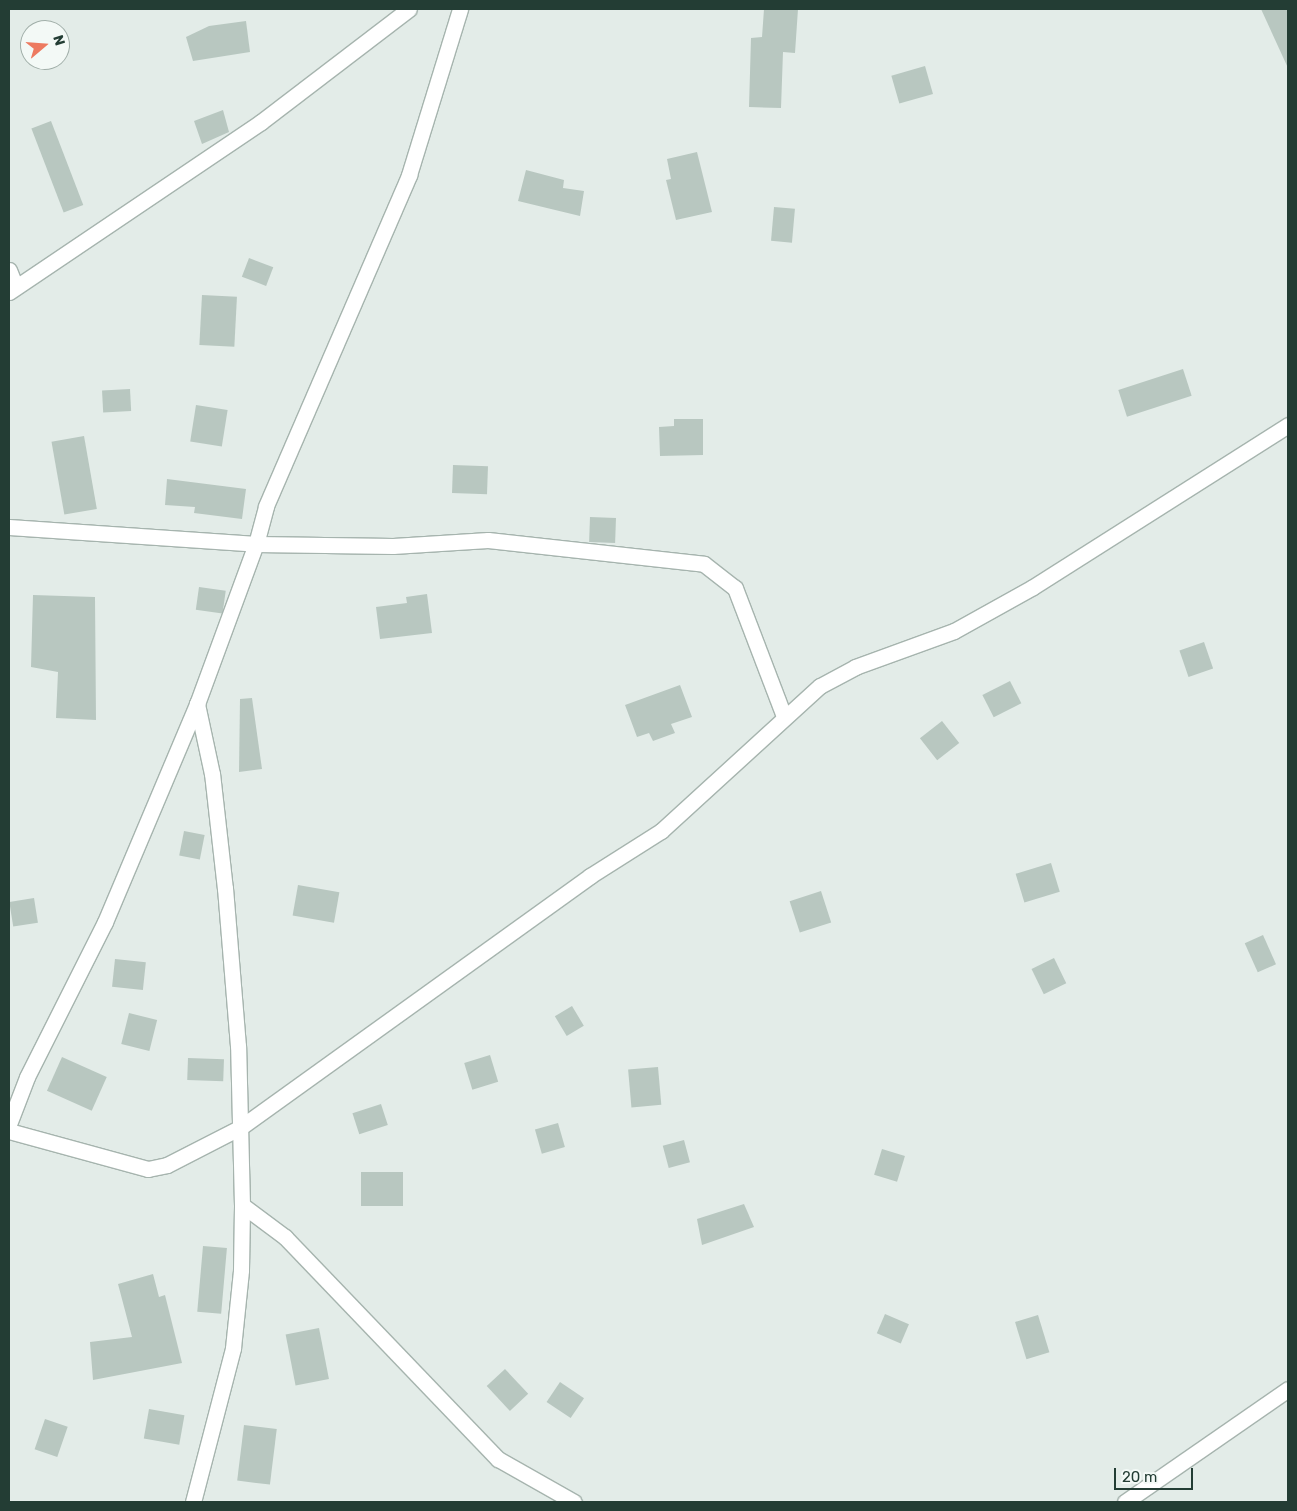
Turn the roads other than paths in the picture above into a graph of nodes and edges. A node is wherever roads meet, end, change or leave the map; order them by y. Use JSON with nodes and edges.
{"nodes":[{"id":1,"x":409,"y":9,"type":"edge"},
{"id":2,"x":460,"y":9,"type":"edge"},
{"id":3,"x":9,"y":270,"type":"edge"},
{"id":4,"x":12,"y":290,"type":"edge"},
{"id":5,"x":1288,"y":425,"type":"edge"},
{"id":6,"x":9,"y":527,"type":"edge"},
{"id":7,"x":256,"y":544,"type":"junction"},
{"id":8,"x":196,"y":704,"type":"junction"},
{"id":9,"x":784,"y":716,"type":"junction"},
{"id":10,"x":9,"y":1124,"type":"edge"},
{"id":11,"x":241,"y":1127,"type":"junction"},
{"id":12,"x":9,"y":1131,"type":"edge"},
{"id":13,"x":242,"y":1205,"type":"junction"},
{"id":14,"x":1288,"y":1389,"type":"edge"},
{"id":15,"x":193,"y":1502,"type":"edge"},
{"id":16,"x":574,"y":1502,"type":"edge"},
{"id":17,"x":1125,"y":1502,"type":"edge"}],
"edges":[{"from":1,"to":4,"type":"street"},
{"from":2,"to":7,"type":"street"},
{"from":3,"to":4,"type":"street"},
{"from":5,"to":9,"type":"street"},
{"from":6,"to":7,"type":"street"},
{"from":7,"to":8,"type":"street"},
{"from":7,"to":9,"type":"street"},
{"from":8,"to":10,"type":"street"},
{"from":8,"to":11,"type":"street"},
{"from":9,"to":11,"type":"street"},
{"from":11,"to":12,"type":"street"},
{"from":11,"to":13,"type":"street"},
{"from":13,"to":15,"type":"street"},
{"from":13,"to":16,"type":"street"},
{"from":14,"to":17,"type":"street"}]}
